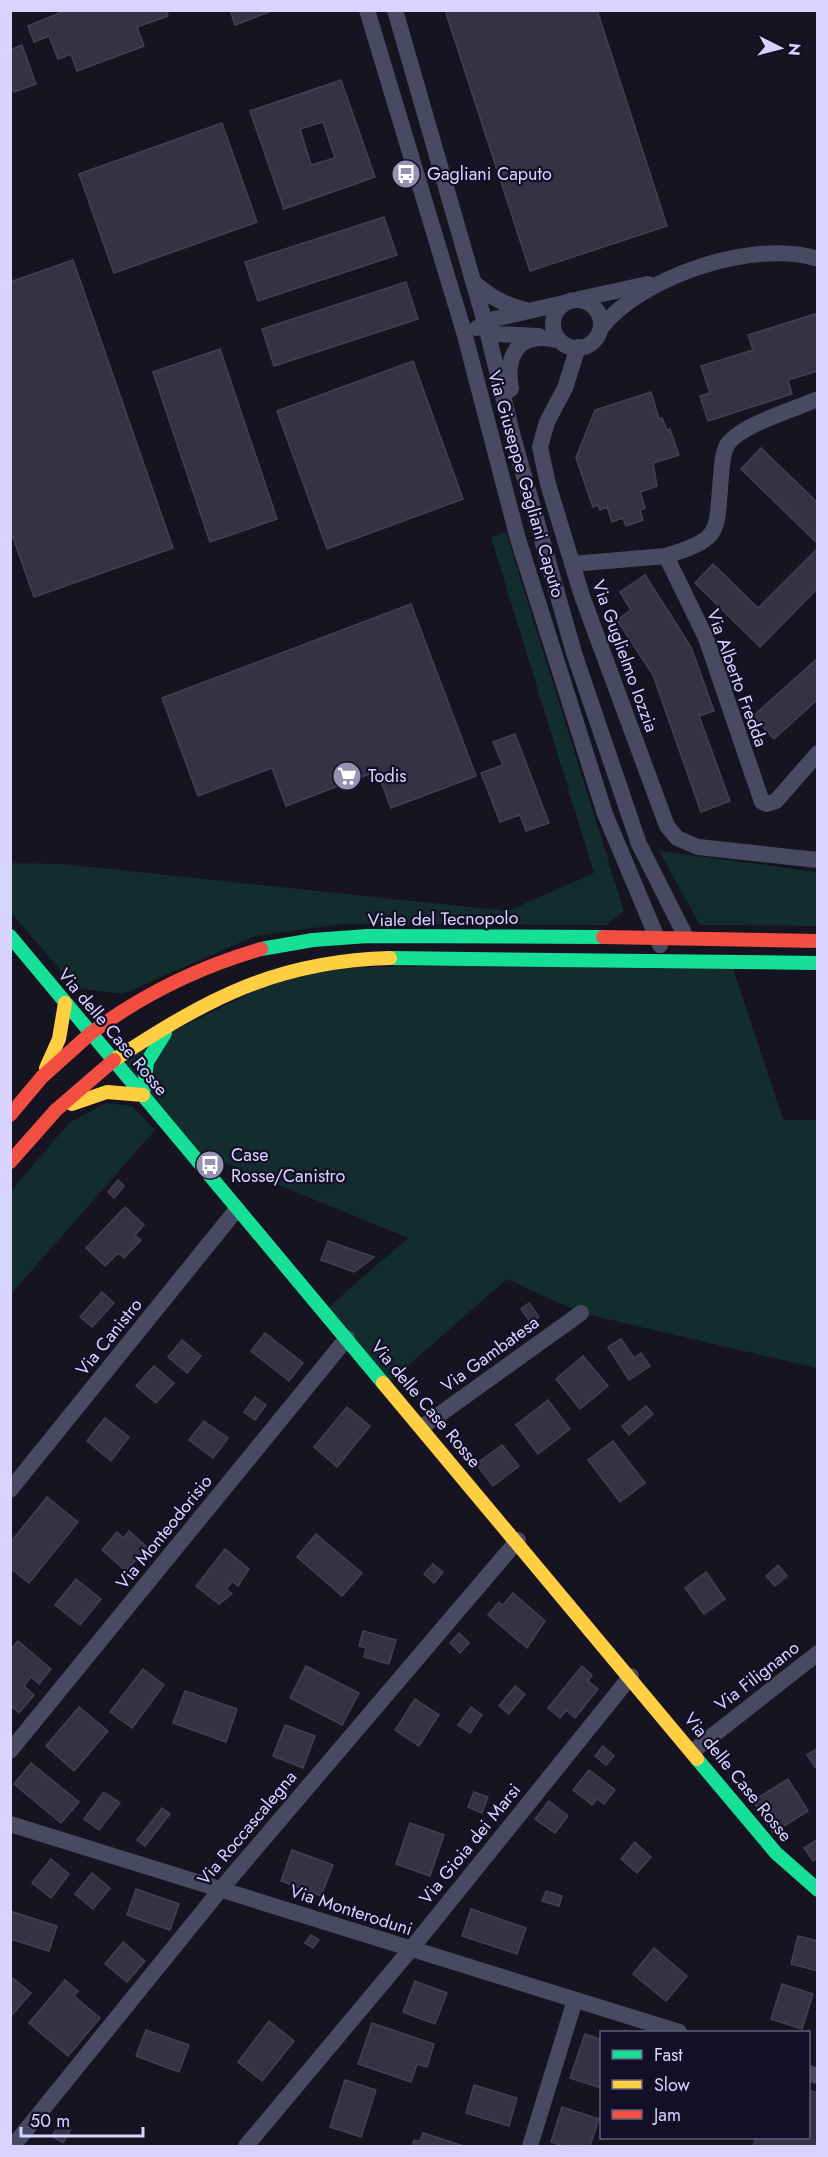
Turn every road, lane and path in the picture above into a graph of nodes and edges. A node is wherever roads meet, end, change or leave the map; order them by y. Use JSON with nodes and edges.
{"nodes":[{"id":1,"x":368,"y":10,"type":"edge"},
{"id":2,"x":394,"y":10,"type":"edge"},
{"id":3,"x":818,"y":259,"type":"edge"},
{"id":4,"x":666,"y":280,"type":"junction"},
{"id":5,"x":474,"y":283,"type":"junction"},
{"id":6,"x":569,"y":302,"type":"junction"},
{"id":7,"x":530,"y":310,"type":"junction"},
{"id":8,"x":486,"y":326,"type":"junction"},
{"id":9,"x":601,"y":328,"type":"junction"},
{"id":10,"x":464,"y":332,"type":"junction"},
{"id":11,"x":550,"y":338,"type":"junction"},
{"id":12,"x":578,"y":347,"type":"junction"},
{"id":13,"x":818,"y":399,"type":"edge"},
{"id":14,"x":513,"y":437,"type":"junction"},
{"id":15,"x":666,"y":556,"type":"junction"},
{"id":16,"x":572,"y":564,"type":"junction"},
{"id":17,"x":818,"y":753,"type":"edge"},
{"id":18,"x":818,"y":860,"type":"edge"},
{"id":19,"x":10,"y":936,"type":"edge"},
{"id":20,"x":657,"y":937,"type":"junction"},
{"id":21,"x":686,"y":937,"type":"junction"},
{"id":22,"x":818,"y":941,"type":"edge"},
{"id":23,"x":666,"y":961,"type":"junction"},
{"id":24,"x":818,"y":963,"type":"edge"},
{"id":25,"x":65,"y":1003,"type":"junction"},
{"id":26,"x":127,"y":1007,"type":"junction"},
{"id":27,"x":179,"y":1018,"type":"junction"},
{"id":28,"x":91,"y":1033,"type":"junction"},
{"id":29,"x":114,"y":1060,"type":"junction"},
{"id":30,"x":42,"y":1077,"type":"junction"},
{"id":31,"x":143,"y":1095,"type":"junction"},
{"id":32,"x":56,"y":1110,"type":"junction"},
{"id":33,"x":10,"y":1115,"type":"edge"},
{"id":34,"x":10,"y":1162,"type":"edge"},
{"id":35,"x":237,"y":1209,"type":"junction"},
{"id":36,"x":580,"y":1313,"type":"dead end"},
{"id":37,"x":347,"y":1338,"type":"junction"},
{"id":38,"x":422,"y":1427,"type":"junction"},
{"id":39,"x":10,"y":1490,"type":"edge"},
{"id":40,"x":518,"y":1540,"type":"junction"},
{"id":41,"x":818,"y":1653,"type":"edge"},
{"id":42,"x":631,"y":1676,"type":"junction"},
{"id":43,"x":10,"y":1751,"type":"edge"},
{"id":44,"x":693,"y":1751,"type":"junction"},
{"id":45,"x":10,"y":1824,"type":"edge"},
{"id":46,"x":221,"y":1889,"type":"junction"},
{"id":47,"x":818,"y":1890,"type":"edge"},
{"id":48,"x":411,"y":1949,"type":"junction"},
{"id":49,"x":575,"y":2000,"type":"junction"},
{"id":50,"x":676,"y":2031,"type":"edge"},
{"id":51,"x":13,"y":2146,"type":"edge"},
{"id":52,"x":246,"y":2146,"type":"edge"},
{"id":53,"x":530,"y":2146,"type":"edge"}],
"edges":[{"from":1,"to":10,"type":"street","name":"Via Giuseppe Gagliani Caputo"},
{"from":2,"to":5,"type":"street","name":"Via Giuseppe Gagliani Caputo"},
{"from":3,"to":4,"type":"street"},
{"from":4,"to":6,"type":"street"},
{"from":4,"to":9,"type":"street"},
{"from":5,"to":7,"type":"street"},
{"from":5,"to":8,"type":"street","name":"Via Giuseppe Gagliani Caputo"},
{"from":6,"to":7,"type":"street"},
{"from":6,"to":9,"type":"street"},
{"from":6,"to":11,"type":"street"},
{"from":7,"to":8,"type":"street"},
{"from":8,"to":10,"type":"street"},
{"from":8,"to":11,"type":"street"},
{"from":8,"to":14,"type":"street","name":"Via Giuseppe Gagliani Caputo"},
{"from":9,"to":12,"type":"street"},
{"from":10,"to":20,"type":"street","name":"Via Giuseppe Gagliani Caputo"},
{"from":11,"to":12,"type":"street"},
{"from":11,"to":14,"type":"street"},
{"from":12,"to":16,"type":"street","name":"Via Guglielmo Iozzia"},
{"from":13,"to":15,"type":"street"},
{"from":14,"to":21,"type":"street","name":"Via Giuseppe Gagliani Caputo"},
{"from":15,"to":16,"type":"street"},
{"from":15,"to":17,"type":"street","name":"Via Alberto Fredda"},
{"from":16,"to":18,"type":"street","name":"Via Guglielmo Iozzia"},
{"from":19,"to":25,"type":"main road","name":"Via delle Case Rosse"},
{"from":20,"to":21,"type":"main road","name":"Viale del Tecnopolo"},
{"from":20,"to":23,"type":"street","name":"Via Giuseppe Gagliani Caputo"},
{"from":20,"to":26,"type":"main road","name":"Viale del Tecnopolo"},
{"from":21,"to":22,"type":"main road","name":"Viale del Tecnopolo"},
{"from":23,"to":24,"type":"main road"},
{"from":23,"to":27,"type":"main road"},
{"from":25,"to":26,"type":"main road"},
{"from":25,"to":28,"type":"main road","name":"Via delle Case Rosse"},
{"from":25,"to":30,"type":"main road"},
{"from":26,"to":28,"type":"main road","name":"Viale del Tecnopolo"},
{"from":27,"to":29,"type":"main road"},
{"from":27,"to":31,"type":"main road"},
{"from":28,"to":29,"type":"main road","name":"Via delle Case Rosse"},
{"from":28,"to":30,"type":"main road","name":"Viale del Tecnopolo"},
{"from":29,"to":31,"type":"main road","name":"Via delle Case Rosse"},
{"from":29,"to":32,"type":"main road"},
{"from":30,"to":33,"type":"main road"},
{"from":31,"to":32,"type":"main road"},
{"from":31,"to":35,"type":"main road","name":"Via delle Case Rosse"},
{"from":32,"to":34,"type":"main road"},
{"from":35,"to":37,"type":"main road","name":"Via delle Case Rosse"},
{"from":35,"to":39,"type":"street","name":"Via Canistro"},
{"from":36,"to":38,"type":"street","name":"Via Gambatesa"},
{"from":37,"to":38,"type":"main road","name":"Via delle Case Rosse"},
{"from":37,"to":43,"type":"street","name":"Via Monteodorisio"},
{"from":38,"to":40,"type":"main road","name":"Via delle Case Rosse"},
{"from":40,"to":42,"type":"main road","name":"Via delle Case Rosse"},
{"from":40,"to":46,"type":"street","name":"Via Roccascalegna"},
{"from":41,"to":44,"type":"street","name":"Via Filignano"},
{"from":42,"to":44,"type":"main road","name":"Via delle Case Rosse"},
{"from":42,"to":48,"type":"street","name":"Via Gioia dei Marsi"},
{"from":44,"to":47,"type":"main road","name":"Via delle Case Rosse"},
{"from":45,"to":46,"type":"street","name":"Via Monteroduni"},
{"from":46,"to":48,"type":"street","name":"Via Monteroduni"},
{"from":46,"to":51,"type":"street","name":"Via Roccascalegna"},
{"from":48,"to":49,"type":"street","name":"Via Monteroduni"},
{"from":48,"to":52,"type":"street","name":"Via Gioia dei Marsi"},
{"from":49,"to":50,"type":"street","name":"Via Monteroduni"},
{"from":49,"to":53,"type":"street"}]}
